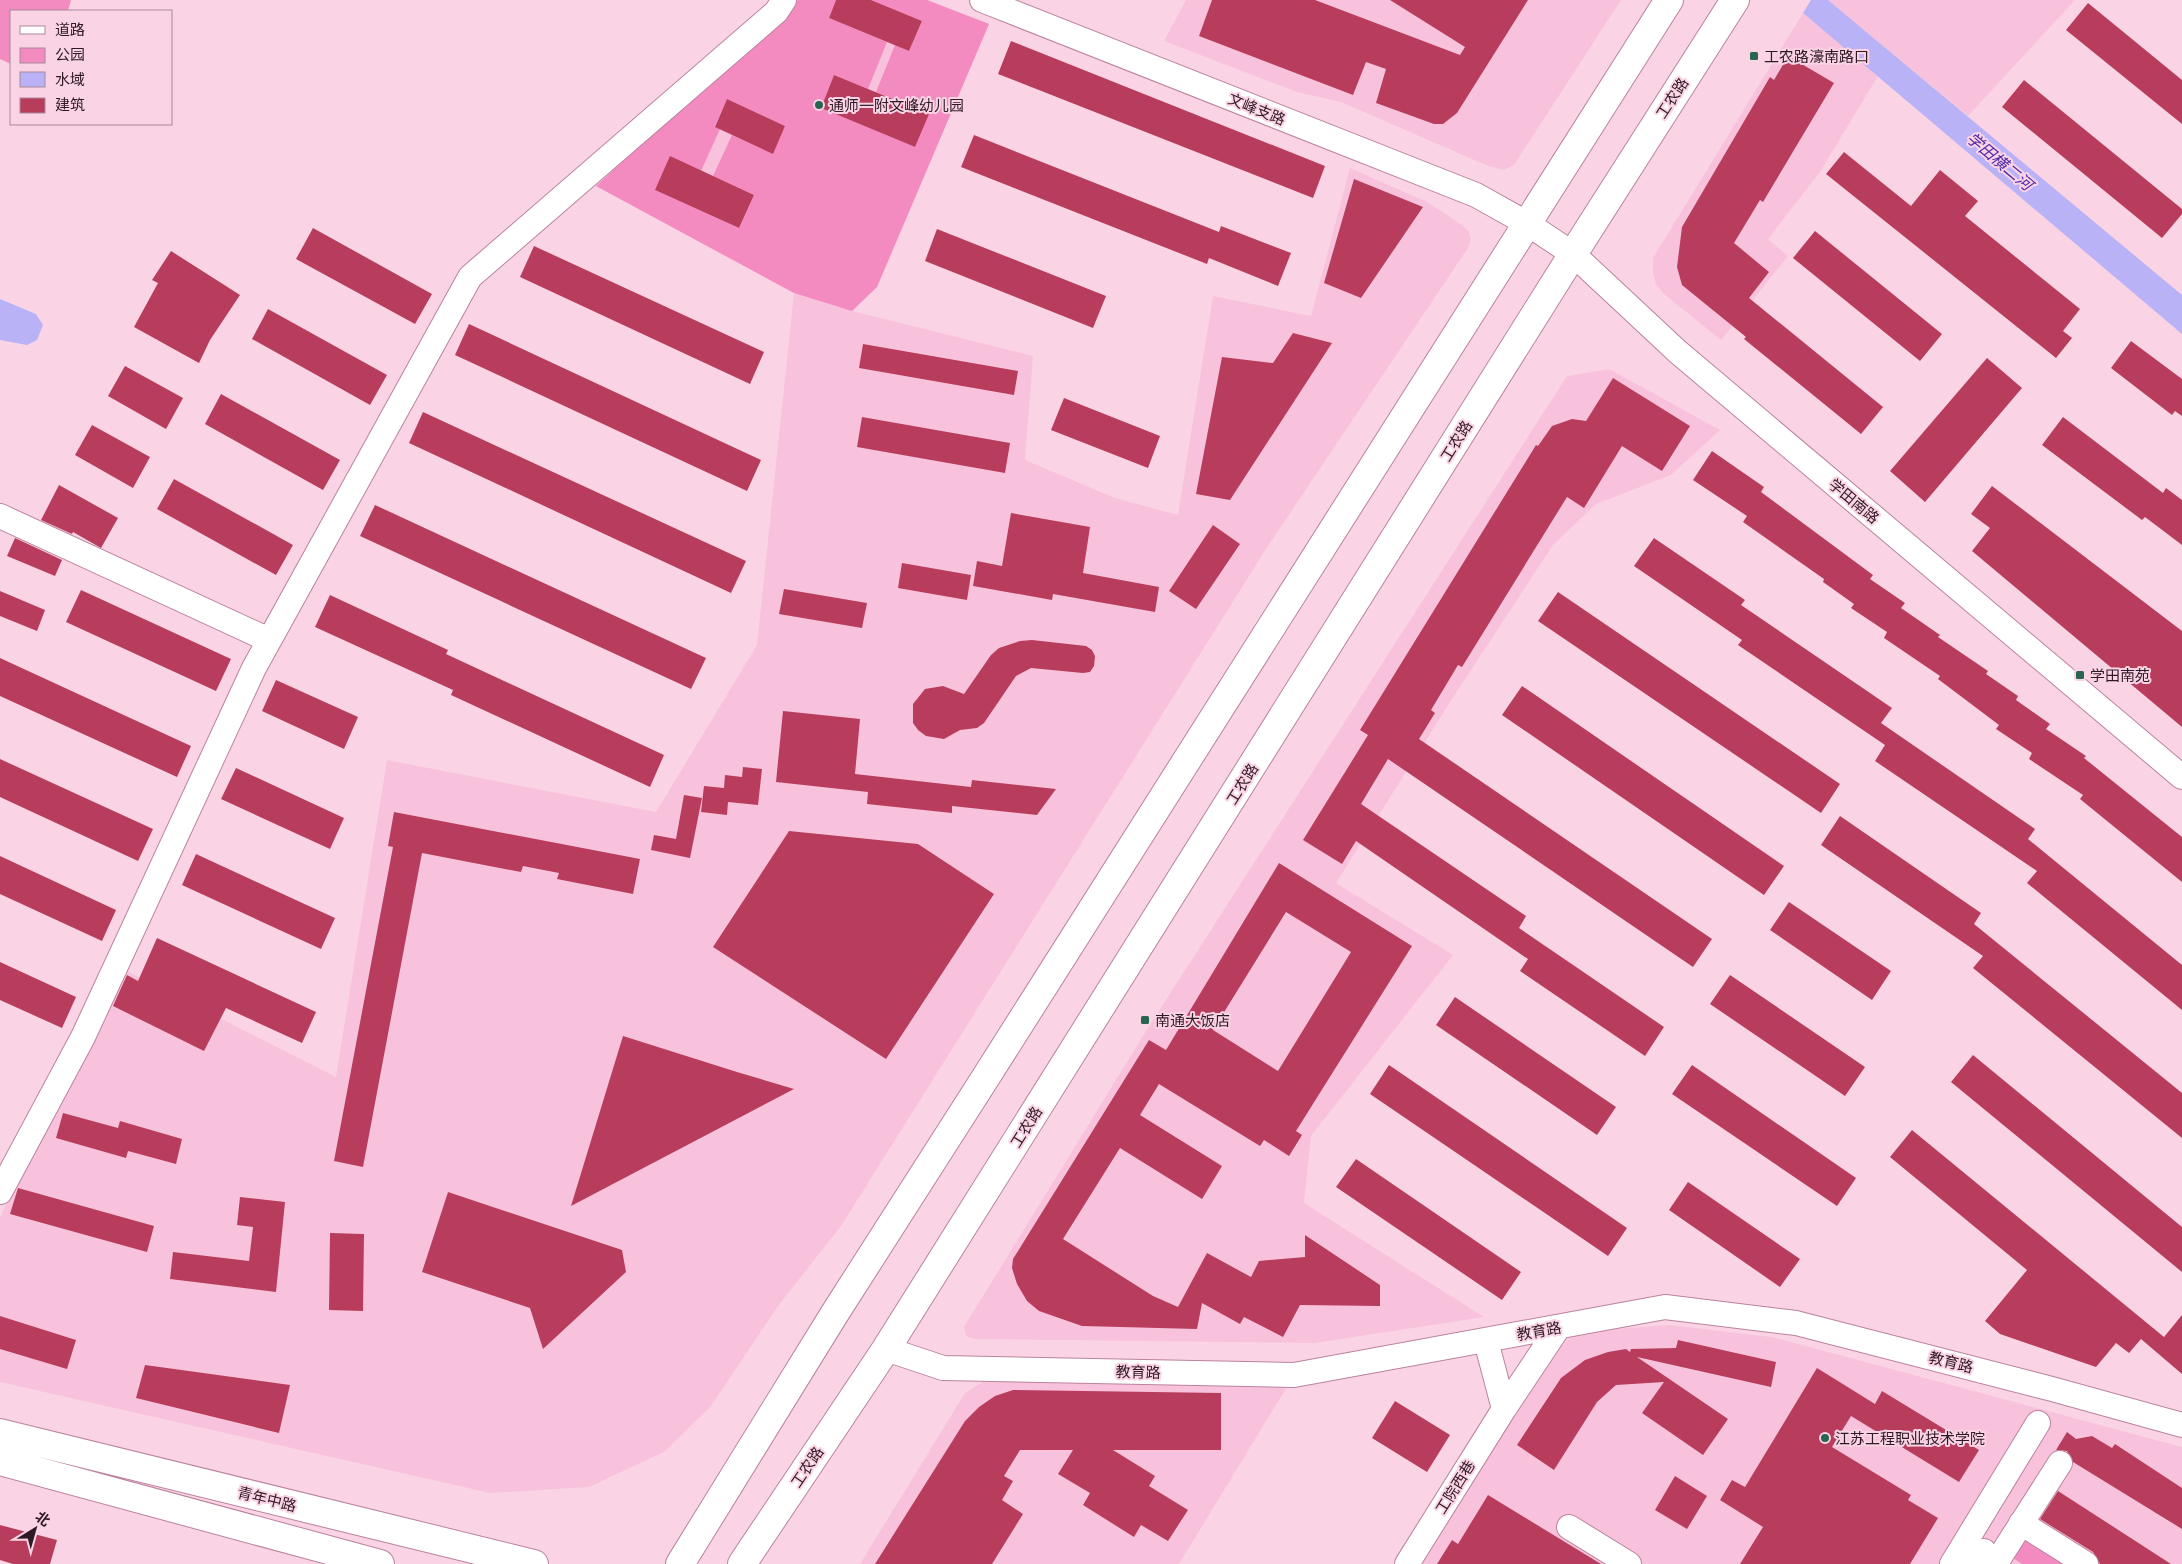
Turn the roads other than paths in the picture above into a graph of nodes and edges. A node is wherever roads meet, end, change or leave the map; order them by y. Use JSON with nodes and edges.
{"nodes":[{"id":1,"x":784,"y":0,"type":"edge"},
{"id":2,"x":982,"y":0,"type":"edge"},
{"id":3,"x":1668,"y":0,"type":"edge"},
{"id":4,"x":1735,"y":0,"type":"edge"},
{"id":5,"x":1528,"y":224,"type":"junction"},
{"id":6,"x":1573,"y":254,"type":"junction"},
{"id":7,"x":0,"y":516,"type":"edge"},
{"id":8,"x":269,"y":640,"type":"junction"},
{"id":9,"x":2182,"y":777,"type":"edge"},
{"id":10,"x":0,"y":1192,"type":"edge"},
{"id":11,"x":1558,"y":1328,"type":"junction"},
{"id":12,"x":1486,"y":1341,"type":"junction"},
{"id":13,"x":886,"y":1349,"type":"junction"},
{"id":14,"x":1504,"y":1410,"type":"junction"},
{"id":15,"x":2038,"y":1423,"type":"dead end"},
{"id":16,"x":2182,"y":1425,"type":"edge"},
{"id":17,"x":0,"y":1433,"type":"edge"},
{"id":18,"x":0,"y":1460,"type":"edge"},
{"id":19,"x":2060,"y":1463,"type":"dead end"},
{"id":20,"x":2021,"y":1522,"type":"junction"},
{"id":21,"x":1569,"y":1527,"type":"dead end"},
{"id":22,"x":1986,"y":1556,"type":"edge"},
{"id":23,"x":380,"y":1564,"type":"edge"},
{"id":24,"x":534,"y":1564,"type":"edge"},
{"id":25,"x":680,"y":1564,"type":"edge"},
{"id":26,"x":742,"y":1564,"type":"edge"},
{"id":27,"x":1407,"y":1564,"type":"edge"},
{"id":28,"x":1629,"y":1564,"type":"edge"},
{"id":29,"x":1952,"y":1564,"type":"edge"},
{"id":30,"x":2086,"y":1564,"type":"edge"}],
"edges":[{"from":1,"to":8,"type":"street"},
{"from":2,"to":5,"type":"street","name":"文峰支路"},
{"from":3,"to":5,"type":"main road"},
{"from":4,"to":6,"type":"main road","name":"工农路"},
{"from":5,"to":6,"type":"street","name":"学田南路"},
{"from":5,"to":25,"type":"main road"},
{"from":6,"to":9,"type":"street","name":"学田南路"},
{"from":6,"to":13,"type":"main road","name":"工农路"},
{"from":7,"to":8,"type":"street"},
{"from":8,"to":10,"type":"street"},
{"from":11,"to":12,"type":"street","name":"教育路"},
{"from":11,"to":14,"type":"street","name":"工院西巷"},
{"from":11,"to":16,"type":"street","name":"教育路"},
{"from":12,"to":13,"type":"street","name":"教育路"},
{"from":12,"to":14,"type":"street"},
{"from":13,"to":26,"type":"main road","name":"工农路"},
{"from":14,"to":27,"type":"street","name":"工院西巷"},
{"from":15,"to":22,"type":"street"},
{"from":17,"to":24,"type":"main road","name":"青年中路"},
{"from":18,"to":23,"type":"main road"},
{"from":19,"to":20,"type":"street"},
{"from":20,"to":22,"type":"street"},
{"from":20,"to":30,"type":"street"},
{"from":21,"to":28,"type":"street"},
{"from":22,"to":29,"type":"street"}]}
